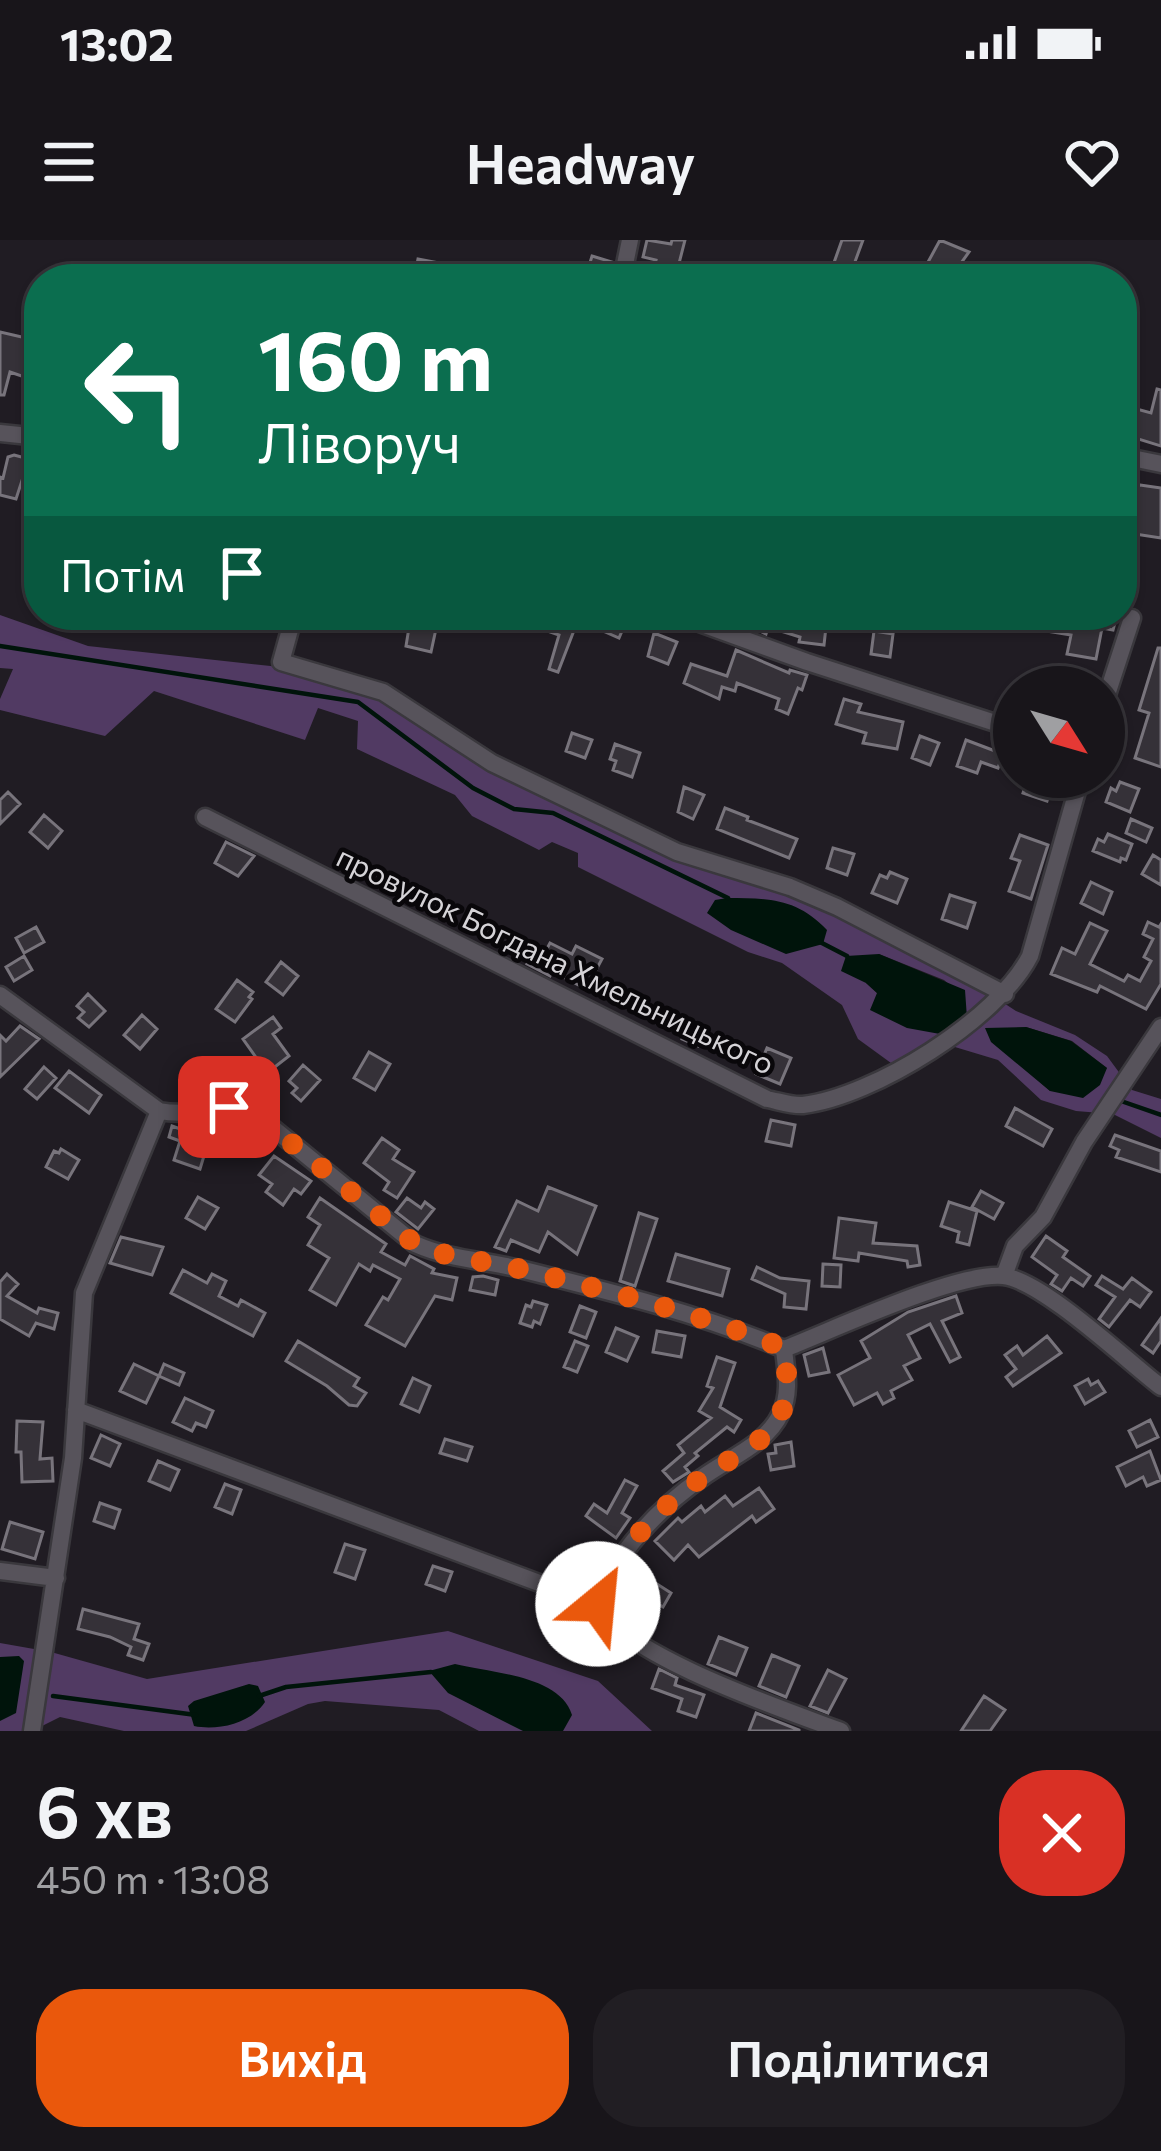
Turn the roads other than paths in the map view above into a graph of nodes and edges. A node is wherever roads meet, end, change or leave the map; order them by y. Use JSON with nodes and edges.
{"nodes":[{"id":1,"x":290,"y":630,"type":"edge"},
{"id":2,"x":718,"y":630,"type":"edge"},
{"id":3,"x":1128,"y":630,"type":"edge"},
{"id":4,"x":1116,"y":666,"type":"edge"},
{"id":5,"x":993,"y":722,"type":"edge"},
{"id":6,"x":1076,"y":798,"type":"edge"},
{"id":7,"x":205,"y":817,"type":"dead end"},
{"id":8,"x":1005,"y":994,"type":"junction"},
{"id":9,"x":0,"y":995,"type":"edge"},
{"id":10,"x":1161,"y":1027,"type":"edge"},
{"id":11,"x":159,"y":1112,"type":"junction"},
{"id":12,"x":1004,"y":1276,"type":"junction"},
{"id":13,"x":784,"y":1348,"type":"junction"},
{"id":14,"x":1161,"y":1388,"type":"edge"},
{"id":15,"x":76,"y":1410,"type":"junction"},
{"id":16,"x":0,"y":1571,"type":"edge"},
{"id":17,"x":56,"y":1578,"type":"junction"},
{"id":18,"x":598,"y":1604,"type":"junction"},
{"id":19,"x":32,"y":1731,"type":"edge"},
{"id":20,"x":841,"y":1731,"type":"edge"}],
"edges":[{"from":1,"to":8,"type":"street"},
{"from":2,"to":5,"type":"street"},
{"from":3,"to":4,"type":"street"},
{"from":6,"to":8,"type":"street"},
{"from":7,"to":8,"type":"street","name":"провулок Богдана Хмельницького"},
{"from":9,"to":11,"type":"street"},
{"from":10,"to":12,"type":"street"},
{"from":11,"to":13,"type":"street"},
{"from":11,"to":15,"type":"street"},
{"from":12,"to":13,"type":"street"},
{"from":12,"to":14,"type":"street"},
{"from":13,"to":18,"type":"street"},
{"from":15,"to":17,"type":"street"},
{"from":15,"to":18,"type":"street"},
{"from":16,"to":17,"type":"street"},
{"from":17,"to":19,"type":"street"},
{"from":18,"to":20,"type":"street"}]}
